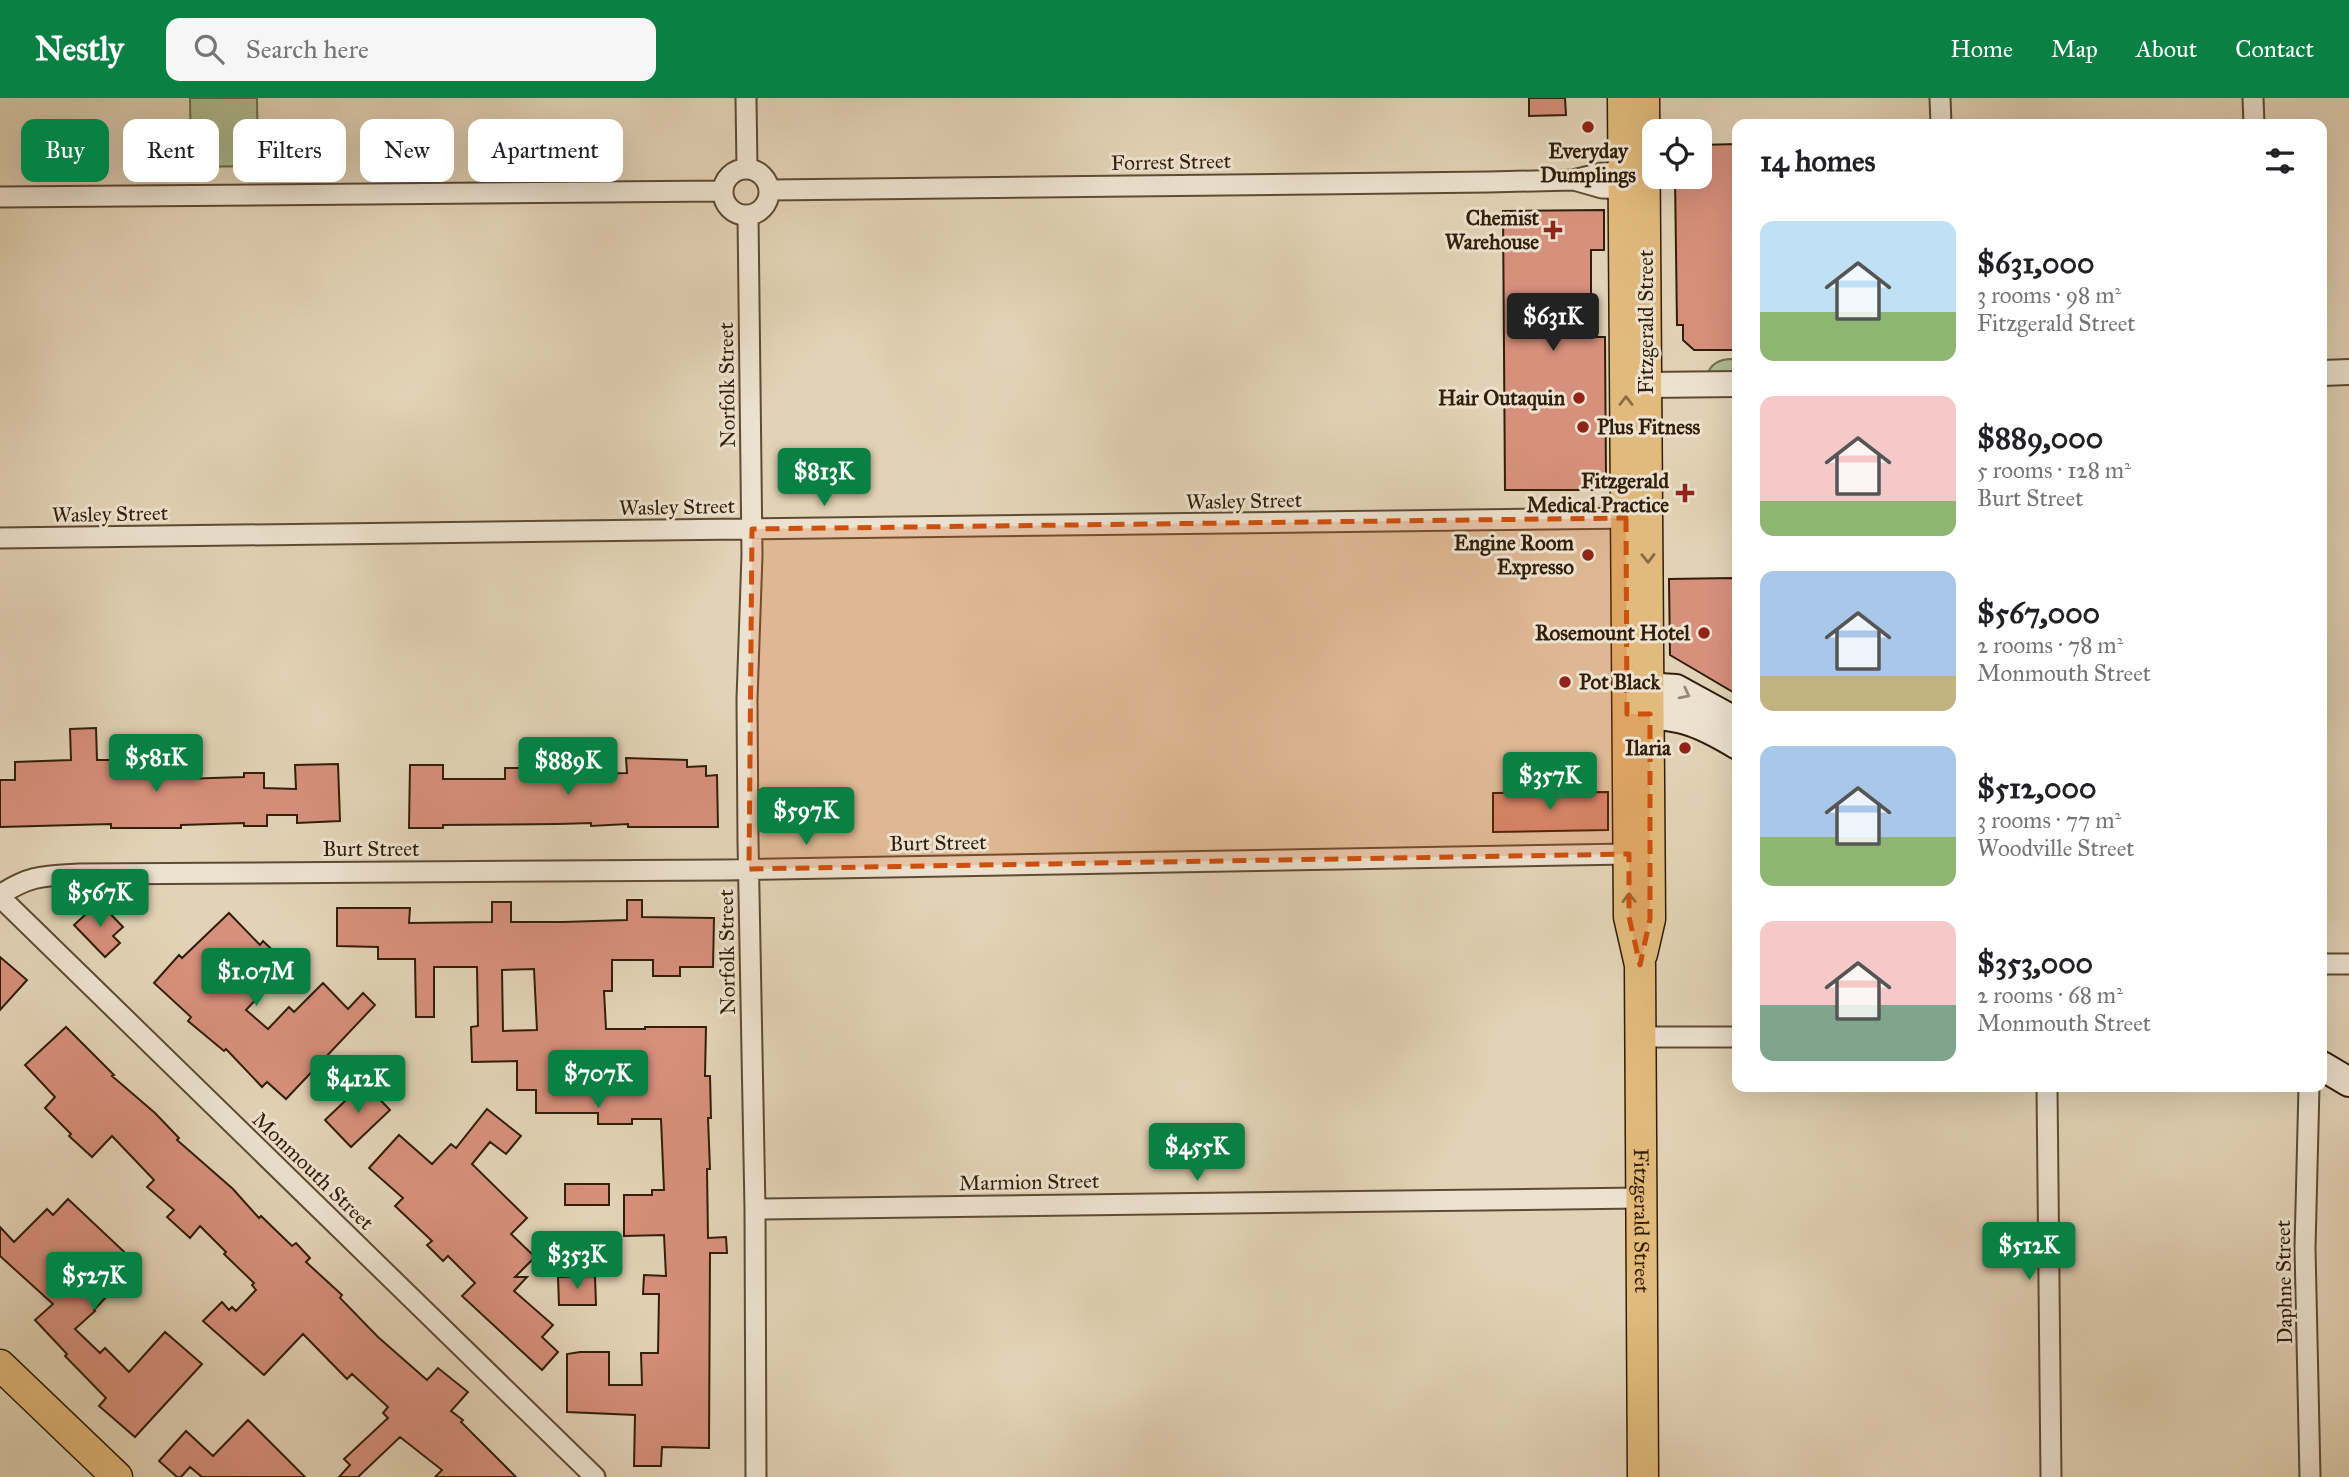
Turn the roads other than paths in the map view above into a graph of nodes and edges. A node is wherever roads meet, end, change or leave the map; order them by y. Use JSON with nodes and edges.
{"nodes":[{"id":1,"x":746,"y":98,"type":"edge"},
{"id":2,"x":1623,"y":98,"type":"edge"},
{"id":3,"x":1644,"y":98,"type":"edge"},
{"id":4,"x":1940,"y":98,"type":"edge"},
{"id":5,"x":2253,"y":98,"type":"edge"},
{"id":6,"x":1941,"y":119,"type":"edge"},
{"id":7,"x":2254,"y":119,"type":"edge"},
{"id":8,"x":747,"y":168,"type":"junction"},
{"id":9,"x":1635,"y":180,"type":"junction"},
{"id":10,"x":770,"y":190,"type":"junction"},
{"id":11,"x":723,"y":191,"type":"junction"},
{"id":12,"x":0,"y":197,"type":"edge"},
{"id":13,"x":748,"y":215,"type":"junction"},
{"id":14,"x":2349,"y":372,"type":"edge"},
{"id":15,"x":2327,"y":373,"type":"edge"},
{"id":16,"x":1732,"y":384,"type":"edge"},
{"id":17,"x":1647,"y":385,"type":"junction"},
{"id":18,"x":1637,"y":518,"type":"junction"},
{"id":19,"x":752,"y":529,"type":"junction"},
{"id":20,"x":0,"y":538,"type":"edge"},
{"id":21,"x":1639,"y":700,"type":"junction"},
{"id":22,"x":1732,"y":720,"type":"edge"},
{"id":23,"x":1732,"y":741,"type":"edge"},
{"id":24,"x":1629,"y":855,"type":"junction"},
{"id":25,"x":749,"y":869,"type":"junction"},
{"id":26,"x":0,"y":896,"type":"edge"},
{"id":27,"x":2327,"y":964,"type":"edge"},
{"id":28,"x":2349,"y":964,"type":"edge"},
{"id":29,"x":1640,"y":965,"type":"junction"},
{"id":30,"x":1640,"y":1037,"type":"junction"},
{"id":31,"x":1732,"y":1037,"type":"edge"},
{"id":32,"x":2327,"y":1069,"type":"edge"},
{"id":33,"x":2349,"y":1082,"type":"edge"},
{"id":34,"x":2047,"y":1092,"type":"edge"},
{"id":35,"x":2309,"y":1092,"type":"edge"},
{"id":36,"x":1640,"y":1198,"type":"junction"},
{"id":37,"x":755,"y":1209,"type":"junction"},
{"id":38,"x":0,"y":1365,"type":"edge"},
{"id":39,"x":110,"y":1475,"type":"edge"},
{"id":40,"x":595,"y":1477,"type":"edge"},
{"id":41,"x":756,"y":1477,"type":"edge"},
{"id":42,"x":1643,"y":1477,"type":"edge"},
{"id":43,"x":2051,"y":1477,"type":"edge"},
{"id":44,"x":2310,"y":1477,"type":"edge"}],
"edges":[{"from":1,"to":8,"type":"street"},
{"from":2,"to":9,"type":"main road","name":"Fitzgerald Street"},
{"from":3,"to":9,"type":"main road","name":"Fitzgerald Street"},
{"from":4,"to":6,"type":"street"},
{"from":5,"to":7,"type":"street"},
{"from":8,"to":10,"type":"street"},
{"from":8,"to":11,"type":"street"},
{"from":9,"to":10,"type":"street","name":"Forrest Street"},
{"from":9,"to":17,"type":"main road","name":"Fitzgerald Street"},
{"from":18,"to":9,"type":"main road","name":"Fitzgerald Street","one_way":true},
{"from":10,"to":13,"type":"street"},
{"from":11,"to":12,"type":"street"},
{"from":11,"to":13,"type":"street"},
{"from":13,"to":19,"type":"street","name":"Norfolk Street"},
{"from":14,"to":15,"type":"street"},
{"from":16,"to":17,"type":"street"},
{"from":17,"to":18,"type":"main road","name":"Fitzgerald Street"},
{"from":18,"to":19,"type":"street","name":"Wasley Street"},
{"from":18,"to":21,"type":"main road","name":"Fitzgerald Street"},
{"from":19,"to":20,"type":"street","name":"Wasley Street"},
{"from":19,"to":25,"type":"street","name":"Norfolk Street"},
{"from":21,"to":22,"type":"main road","one_way":true},
{"from":21,"to":23,"type":"main road"},
{"from":21,"to":24,"type":"main road","name":"Fitzgerald Street"},
{"from":21,"to":29,"type":"main road","name":"Fitzgerald Street"},
{"from":24,"to":25,"type":"street","name":"Burt Street"},
{"from":29,"to":24,"type":"main road","name":"Fitzgerald Street","one_way":true},
{"from":25,"to":26,"type":"street","name":"Burt Street"},
{"from":25,"to":37,"type":"street","name":"Norfolk Street"},
{"from":26,"to":40,"type":"street","name":"Monmouth Street"},
{"from":27,"to":28,"type":"street"},
{"from":29,"to":30,"type":"main road","name":"Fitzgerald Street"},
{"from":30,"to":31,"type":"street"},
{"from":30,"to":36,"type":"main road","name":"Fitzgerald Street"},
{"from":32,"to":33,"type":"main road"},
{"from":34,"to":43,"type":"street"},
{"from":35,"to":44,"type":"street","name":"Daphne Street"},
{"from":36,"to":37,"type":"street","name":"Marmion Street"},
{"from":36,"to":42,"type":"main road","name":"Fitzgerald Street"},
{"from":37,"to":41,"type":"street","name":"Norfolk Street"},
{"from":38,"to":39,"type":"main road"}]}
